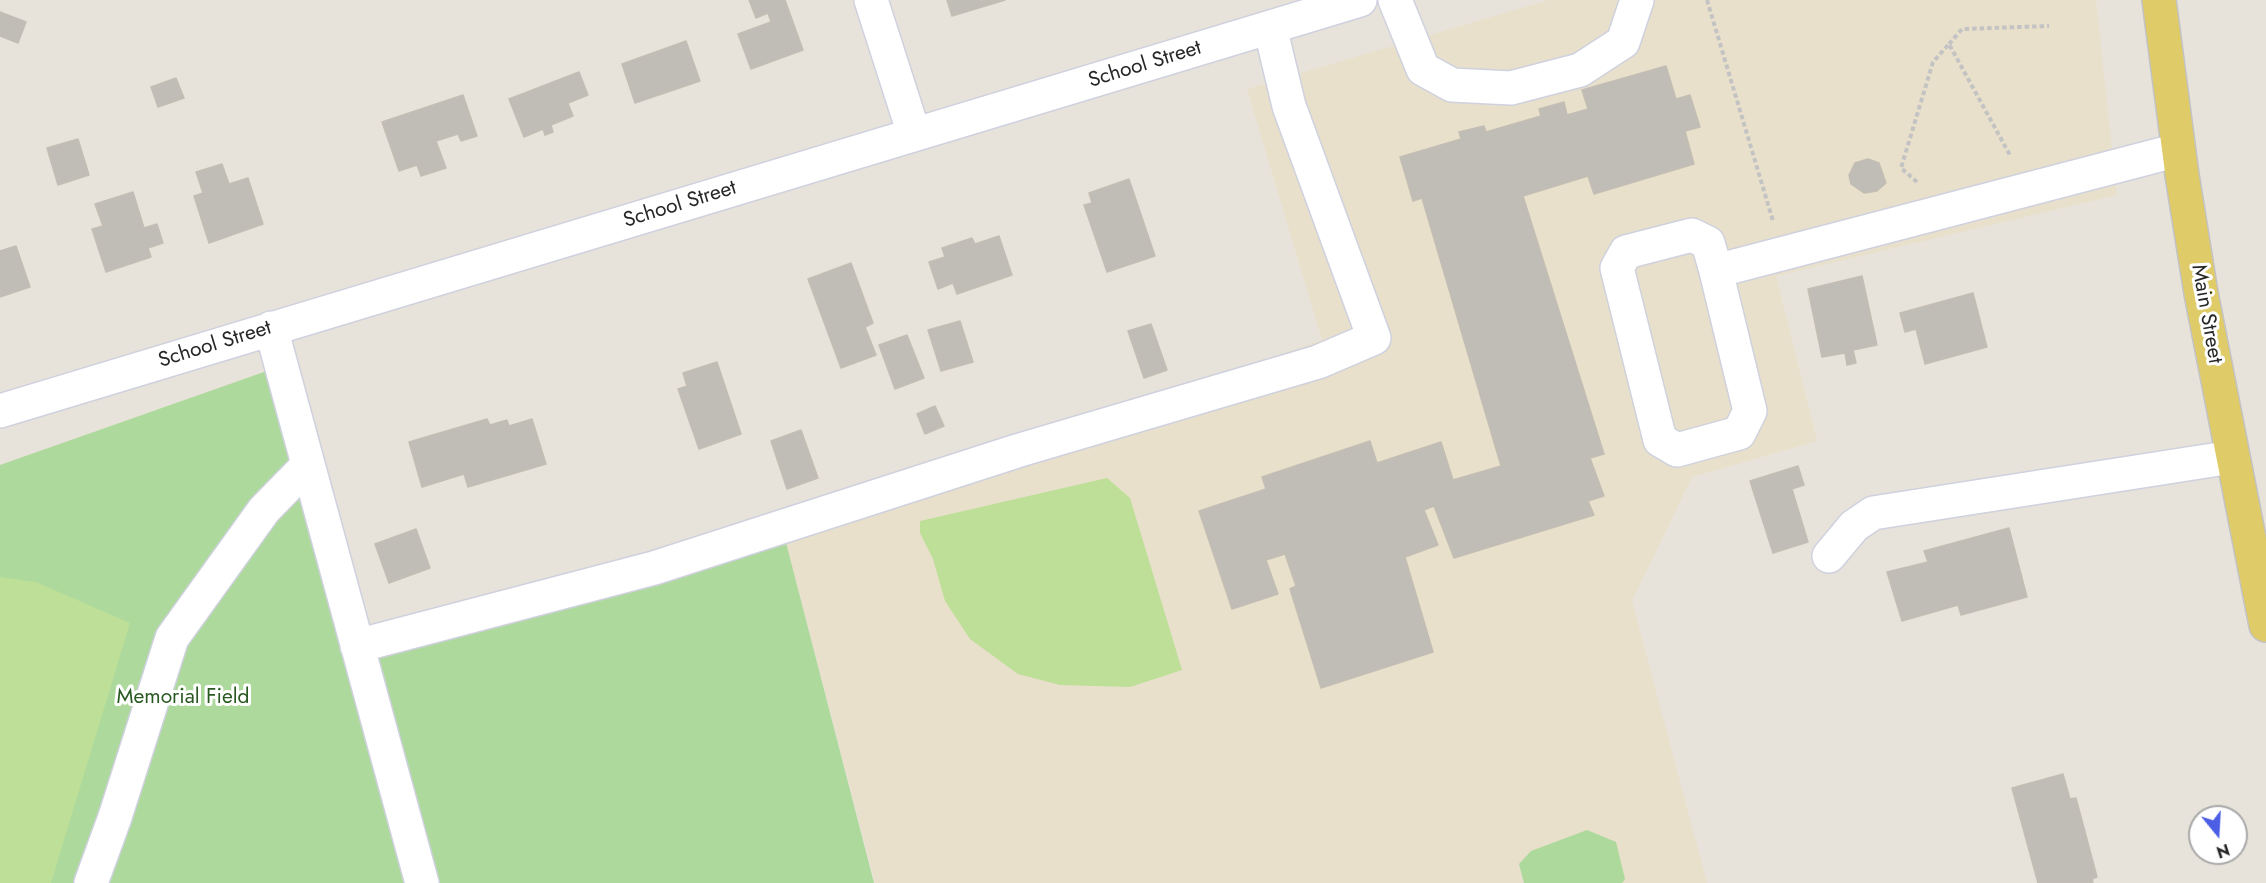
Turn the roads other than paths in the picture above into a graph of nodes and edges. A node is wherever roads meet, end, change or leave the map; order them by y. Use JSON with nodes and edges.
{"nodes":[{"id":1,"x":871,"y":0,"type":"edge"},
{"id":2,"x":1360,"y":0,"type":"edge"},
{"id":3,"x":1395,"y":0,"type":"edge"},
{"id":4,"x":1637,"y":0,"type":"edge"},
{"id":5,"x":2159,"y":0,"type":"edge"},
{"id":6,"x":1270,"y":27,"type":"junction"},
{"id":7,"x":914,"y":134,"type":"junction"},
{"id":8,"x":2178,"y":150,"type":"junction"},
{"id":9,"x":1716,"y":271,"type":"junction"},
{"id":10,"x":271,"y":328,"type":"junction"},
{"id":11,"x":0,"y":411,"type":"edge"},
{"id":12,"x":2232,"y":457,"type":"junction"},
{"id":13,"x":308,"y":465,"type":"junction"},
{"id":14,"x":1829,"y":556,"type":"dead end"},
{"id":15,"x":2266,"y":625,"type":"edge"},
{"id":16,"x":357,"y":646,"type":"junction"},
{"id":17,"x":91,"y":883,"type":"edge"},
{"id":18,"x":422,"y":883,"type":"edge"}],
"edges":[{"from":1,"to":7,"type":"street"},
{"from":2,"to":6,"type":"street","name":"School Street"},
{"from":3,"to":4,"type":"street"},
{"from":5,"to":8,"type":"main road","name":"Main Street"},
{"from":6,"to":7,"type":"street","name":"School Street"},
{"from":6,"to":16,"type":"street"},
{"from":7,"to":10,"type":"street","name":"School Street"},
{"from":8,"to":9,"type":"street"},
{"from":8,"to":12,"type":"main road","name":"Main Street"},
{"from":9,"to":9,"type":"street"},
{"from":10,"to":11,"type":"street","name":"School Street"},
{"from":10,"to":13,"type":"street"},
{"from":12,"to":14,"type":"street"},
{"from":12,"to":15,"type":"main road","name":"Main Street"},
{"from":13,"to":16,"type":"street"},
{"from":13,"to":17,"type":"street"},
{"from":16,"to":18,"type":"street"}]}
